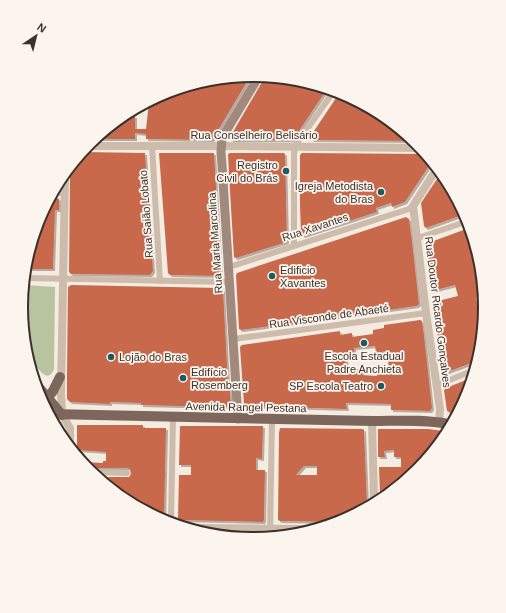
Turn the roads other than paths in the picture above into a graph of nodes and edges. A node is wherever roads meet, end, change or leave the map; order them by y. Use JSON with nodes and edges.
{"nodes":[{"id":1,"x":256,"y":82,"type":"edge"},
{"id":2,"x":331,"y":95,"type":"edge"},
{"id":3,"x":95,"y":146,"type":"edge"},
{"id":4,"x":152,"y":146,"type":"junction"},
{"id":5,"x":221,"y":146,"type":"junction"},
{"id":6,"x":295,"y":146,"type":"junction"},
{"id":7,"x":413,"y":148,"type":"edge"},
{"id":8,"x":434,"y":173,"type":"edge"},
{"id":9,"x":65,"y":183,"type":"edge"},
{"id":10,"x":59,"y":193,"type":"edge"},
{"id":11,"x":65,"y":193,"type":"junction"},
{"id":12,"x":413,"y":206,"type":"junction"},
{"id":13,"x":462,"y":223,"type":"edge"},
{"id":14,"x":418,"y":238,"type":"junction"},
{"id":15,"x":294,"y":245,"type":"junction"},
{"id":16,"x":229,"y":267,"type":"junction"},
{"id":17,"x":30,"y":278,"type":"edge"},
{"id":18,"x":63,"y":279,"type":"junction"},
{"id":19,"x":160,"y":280,"type":"junction"},
{"id":20,"x":230,"y":282,"type":"junction"},
{"id":21,"x":426,"y":313,"type":"junction"},
{"id":22,"x":234,"y":339,"type":"junction"},
{"id":23,"x":468,"y":373,"type":"edge"},
{"id":24,"x":60,"y":377,"type":"junction"},
{"id":25,"x":437,"y":385,"type":"junction"},
{"id":26,"x":47,"y":398,"type":"edge"},
{"id":27,"x":56,"y":414,"type":"edge"},
{"id":28,"x":173,"y":417,"type":"junction"},
{"id":29,"x":238,"y":419,"type":"junction"},
{"id":30,"x":272,"y":419,"type":"junction"},
{"id":31,"x":372,"y":421,"type":"junction"},
{"id":32,"x":444,"y":423,"type":"edge"},
{"id":33,"x":70,"y":438,"type":"edge"},
{"id":34,"x":101,"y":472,"type":"edge"},
{"id":35,"x":127,"y":473,"type":"dead end"},
{"id":36,"x":374,"y":496,"type":"edge"},
{"id":37,"x":171,"y":516,"type":"edge"},
{"id":38,"x":220,"y":529,"type":"edge"},
{"id":39,"x":261,"y":531,"type":"edge"},
{"id":40,"x":271,"y":531,"type":"edge"}],
"edges":[{"from":1,"to":5,"type":"main road","name":"Rua Maria Marcolina"},
{"from":2,"to":6,"type":"street"},
{"from":3,"to":4,"type":"street","name":"Rua Conselheiro Belisário"},
{"from":4,"to":5,"type":"street","name":"Rua Conselheiro Belisário"},
{"from":4,"to":19,"type":"street","name":"Rua Saião Lobato"},
{"from":5,"to":6,"type":"street","name":"Rua Conselheiro Belisário"},
{"from":5,"to":16,"type":"main road","name":"Rua Maria Marcolina"},
{"from":6,"to":7,"type":"street","name":"Rua Conselheiro Belisário"},
{"from":6,"to":15,"type":"street"},
{"from":8,"to":12,"type":"street"},
{"from":9,"to":11,"type":"street"},
{"from":10,"to":11,"type":"street"},
{"from":11,"to":18,"type":"street"},
{"from":12,"to":14,"type":"street","name":"Rua Doutor Ricardo Gonçalves"},
{"from":12,"to":15,"type":"street","name":"Rua Xavantes"},
{"from":13,"to":14,"type":"street"},
{"from":14,"to":21,"type":"street","name":"Rua Doutor Ricardo Gonçalves"},
{"from":15,"to":16,"type":"street","name":"Rua Xavantes"},
{"from":16,"to":20,"type":"main road","name":"Rua Maria Marcolina"},
{"from":17,"to":18,"type":"street"},
{"from":18,"to":19,"type":"street"},
{"from":18,"to":24,"type":"street"},
{"from":19,"to":20,"type":"street"},
{"from":20,"to":22,"type":"main road","name":"Rua Maria Marcolina"},
{"from":21,"to":22,"type":"street","name":"Rua Visconde de Abaeté"},
{"from":21,"to":25,"type":"street","name":"Rua Doutor Ricardo Gonçalves"},
{"from":22,"to":29,"type":"main road","name":"Rua Maria Marcolina"},
{"from":23,"to":25,"type":"street"},
{"from":24,"to":26,"type":"main road"},
{"from":24,"to":27,"type":"street"},
{"from":25,"to":32,"type":"street","name":"Rua Doutor Ricardo Gonçalves"},
{"from":27,"to":28,"type":"main road","name":"Avenida Rangel Pestana"},
{"from":27,"to":33,"type":"street"},
{"from":28,"to":29,"type":"main road","name":"Avenida Rangel Pestana"},
{"from":28,"to":37,"type":"street"},
{"from":29,"to":30,"type":"main road","name":"Avenida Rangel Pestana"},
{"from":30,"to":31,"type":"main road","name":"Avenida Rangel Pestana"},
{"from":30,"to":40,"type":"street"},
{"from":31,"to":32,"type":"main road","name":"Avenida Rangel Pestana"},
{"from":31,"to":36,"type":"street"},
{"from":34,"to":35,"type":"street"},
{"from":38,"to":39,"type":"street"}]}
